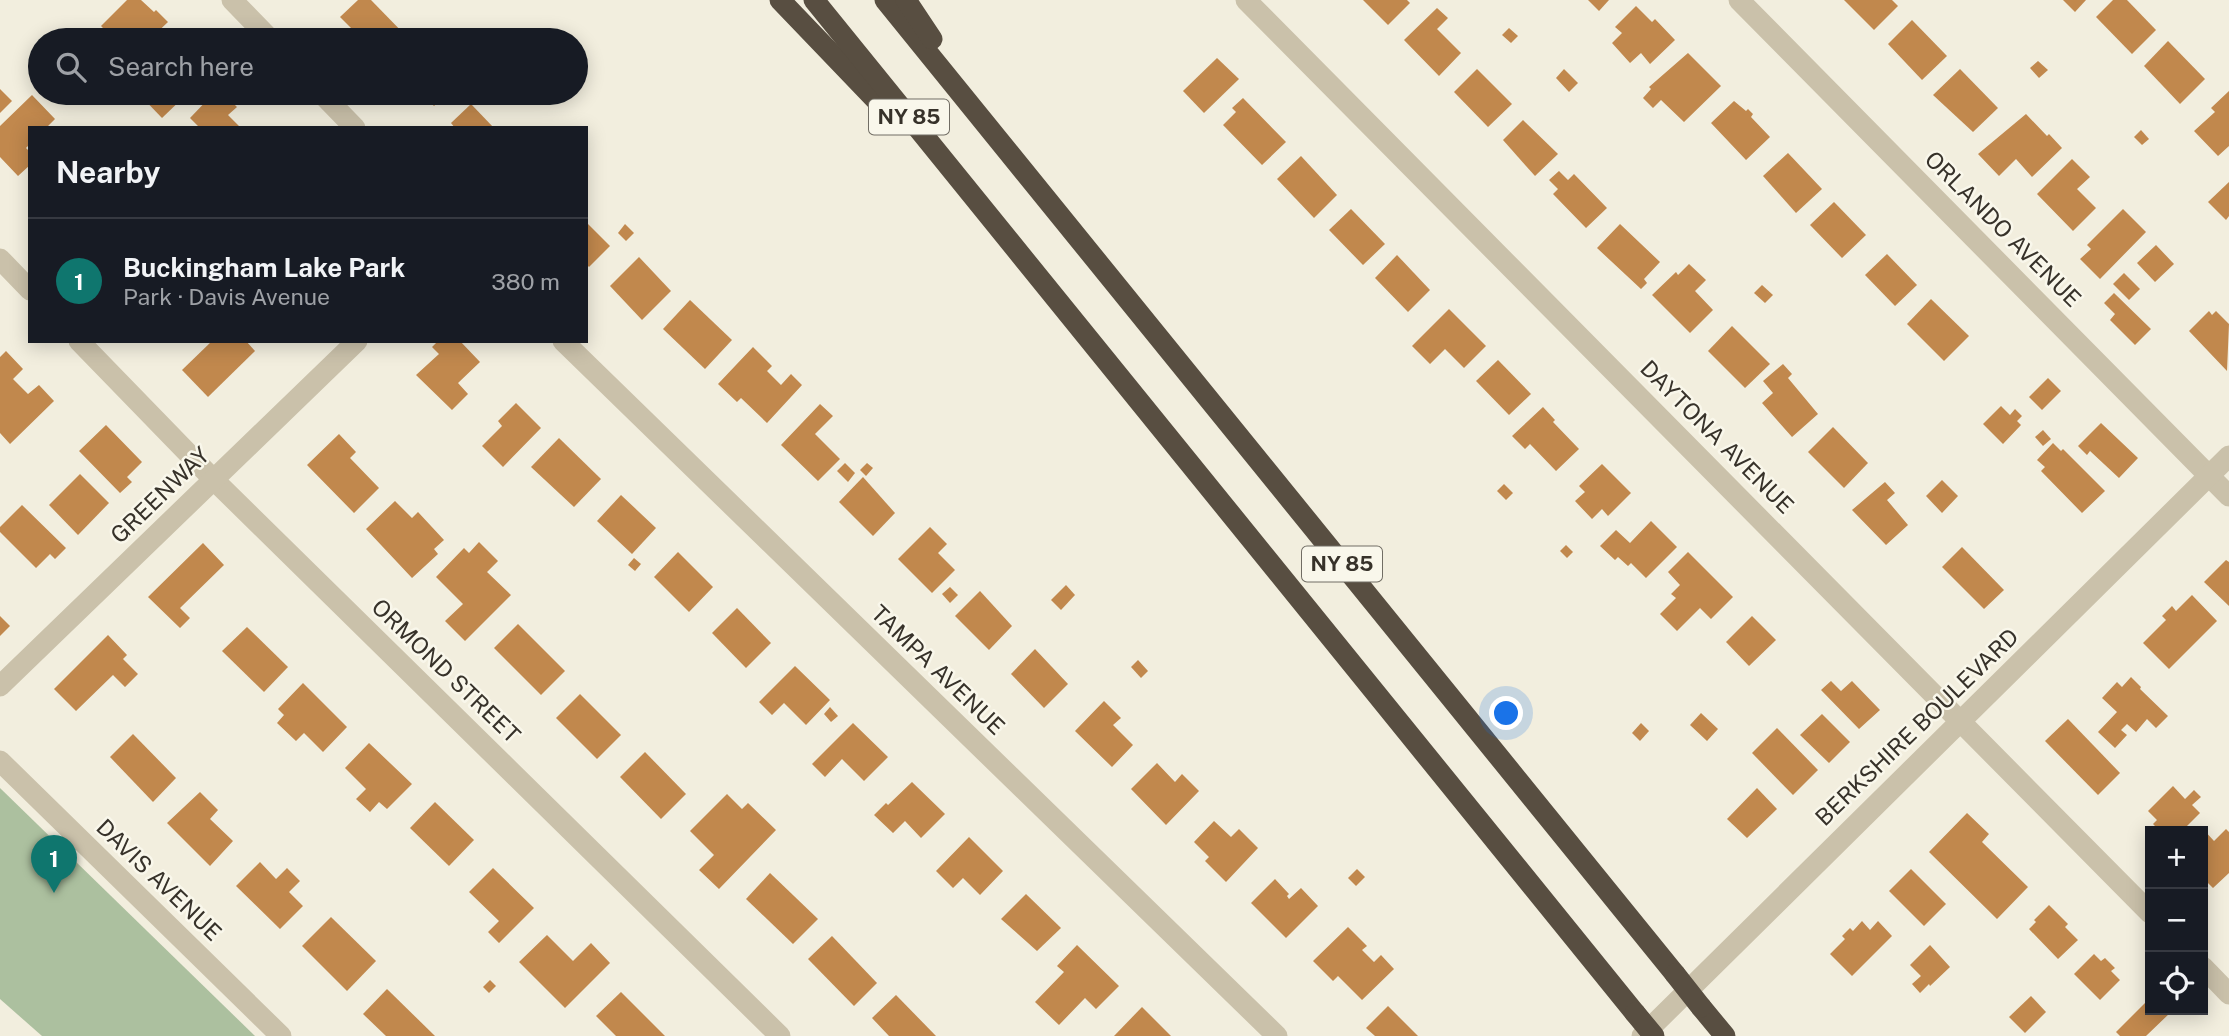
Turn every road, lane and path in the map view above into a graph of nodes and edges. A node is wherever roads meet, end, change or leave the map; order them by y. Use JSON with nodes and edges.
{"nodes":[{"id":1,"x":232,"y":0,"type":"edge"},
{"id":2,"x":780,"y":0,"type":"edge"},
{"id":3,"x":814,"y":0,"type":"edge"},
{"id":4,"x":885,"y":0,"type":"edge"},
{"id":5,"x":906,"y":0,"type":"edge"},
{"id":6,"x":1246,"y":0,"type":"edge"},
{"id":7,"x":1739,"y":0,"type":"edge"},
{"id":8,"x":259,"y":28,"type":"edge"},
{"id":9,"x":333,"y":105,"type":"edge"},
{"id":10,"x":353,"y":126,"type":"edge"},
{"id":11,"x":1010,"y":154,"type":"junction"},
{"id":12,"x":1004,"y":234,"type":"junction"},
{"id":13,"x":0,"y":260,"type":"edge"},
{"id":14,"x":28,"y":288,"type":"edge"},
{"id":15,"x":81,"y":343,"type":"edge"},
{"id":16,"x":355,"y":343,"type":"edge"},
{"id":17,"x":565,"y":343,"type":"edge"},
{"id":18,"x":2229,"y":456,"type":"edge"},
{"id":19,"x":2209,"y":475,"type":"junction"},
{"id":20,"x":214,"y":480,"type":"junction"},
{"id":21,"x":2229,"y":496,"type":"edge"},
{"id":22,"x":0,"y":686,"type":"edge"},
{"id":23,"x":1962,"y":721,"type":"junction"},
{"id":24,"x":0,"y":761,"type":"edge"},
{"id":25,"x":2145,"y":908,"type":"edge"},
{"id":26,"x":2208,"y":972,"type":"edge"},
{"id":27,"x":2229,"y":993,"type":"edge"},
{"id":28,"x":281,"y":1036,"type":"edge"},
{"id":29,"x":780,"y":1036,"type":"edge"},
{"id":30,"x":1277,"y":1036,"type":"edge"},
{"id":31,"x":1643,"y":1036,"type":"edge"},
{"id":32,"x":1654,"y":1036,"type":"edge"},
{"id":33,"x":1725,"y":1036,"type":"edge"}],
"edges":[{"from":1,"to":8,"type":"street"},
{"from":2,"to":12,"type":"highway"},
{"from":3,"to":12,"type":"highway","number":"NY 85"},
{"from":4,"to":11,"type":"highway","number":"NY 85"},
{"from":5,"to":11,"type":"highway"},
{"from":6,"to":23,"type":"street","name":"DAYTONA AVENUE"},
{"from":7,"to":19,"type":"street","name":"ORLANDO AVENUE"},
{"from":9,"to":10,"type":"street"},
{"from":11,"to":33,"type":"highway","number":"NY 85","bridge":true},
{"from":12,"to":32,"type":"highway","number":"NY 85","bridge":true},
{"from":13,"to":14,"type":"street"},
{"from":15,"to":20,"type":"street","name":"ORMOND STREET"},
{"from":16,"to":20,"type":"street","name":"GREENWAY"},
{"from":17,"to":30,"type":"street","name":"TAMPA AVENUE"},
{"from":18,"to":19,"type":"street","name":"BERKSHIRE BOULEVARD"},
{"from":19,"to":21,"type":"street","name":"ORLANDO AVENUE"},
{"from":19,"to":23,"type":"street","name":"BERKSHIRE BOULEVARD"},
{"from":20,"to":22,"type":"street","name":"GREENWAY"},
{"from":20,"to":29,"type":"street","name":"ORMOND STREET"},
{"from":23,"to":25,"type":"street","name":"DAYTONA AVENUE"},
{"from":23,"to":31,"type":"street","name":"BERKSHIRE BOULEVARD"},
{"from":24,"to":28,"type":"street","name":"DAVIS AVENUE"},
{"from":26,"to":27,"type":"street"}]}
